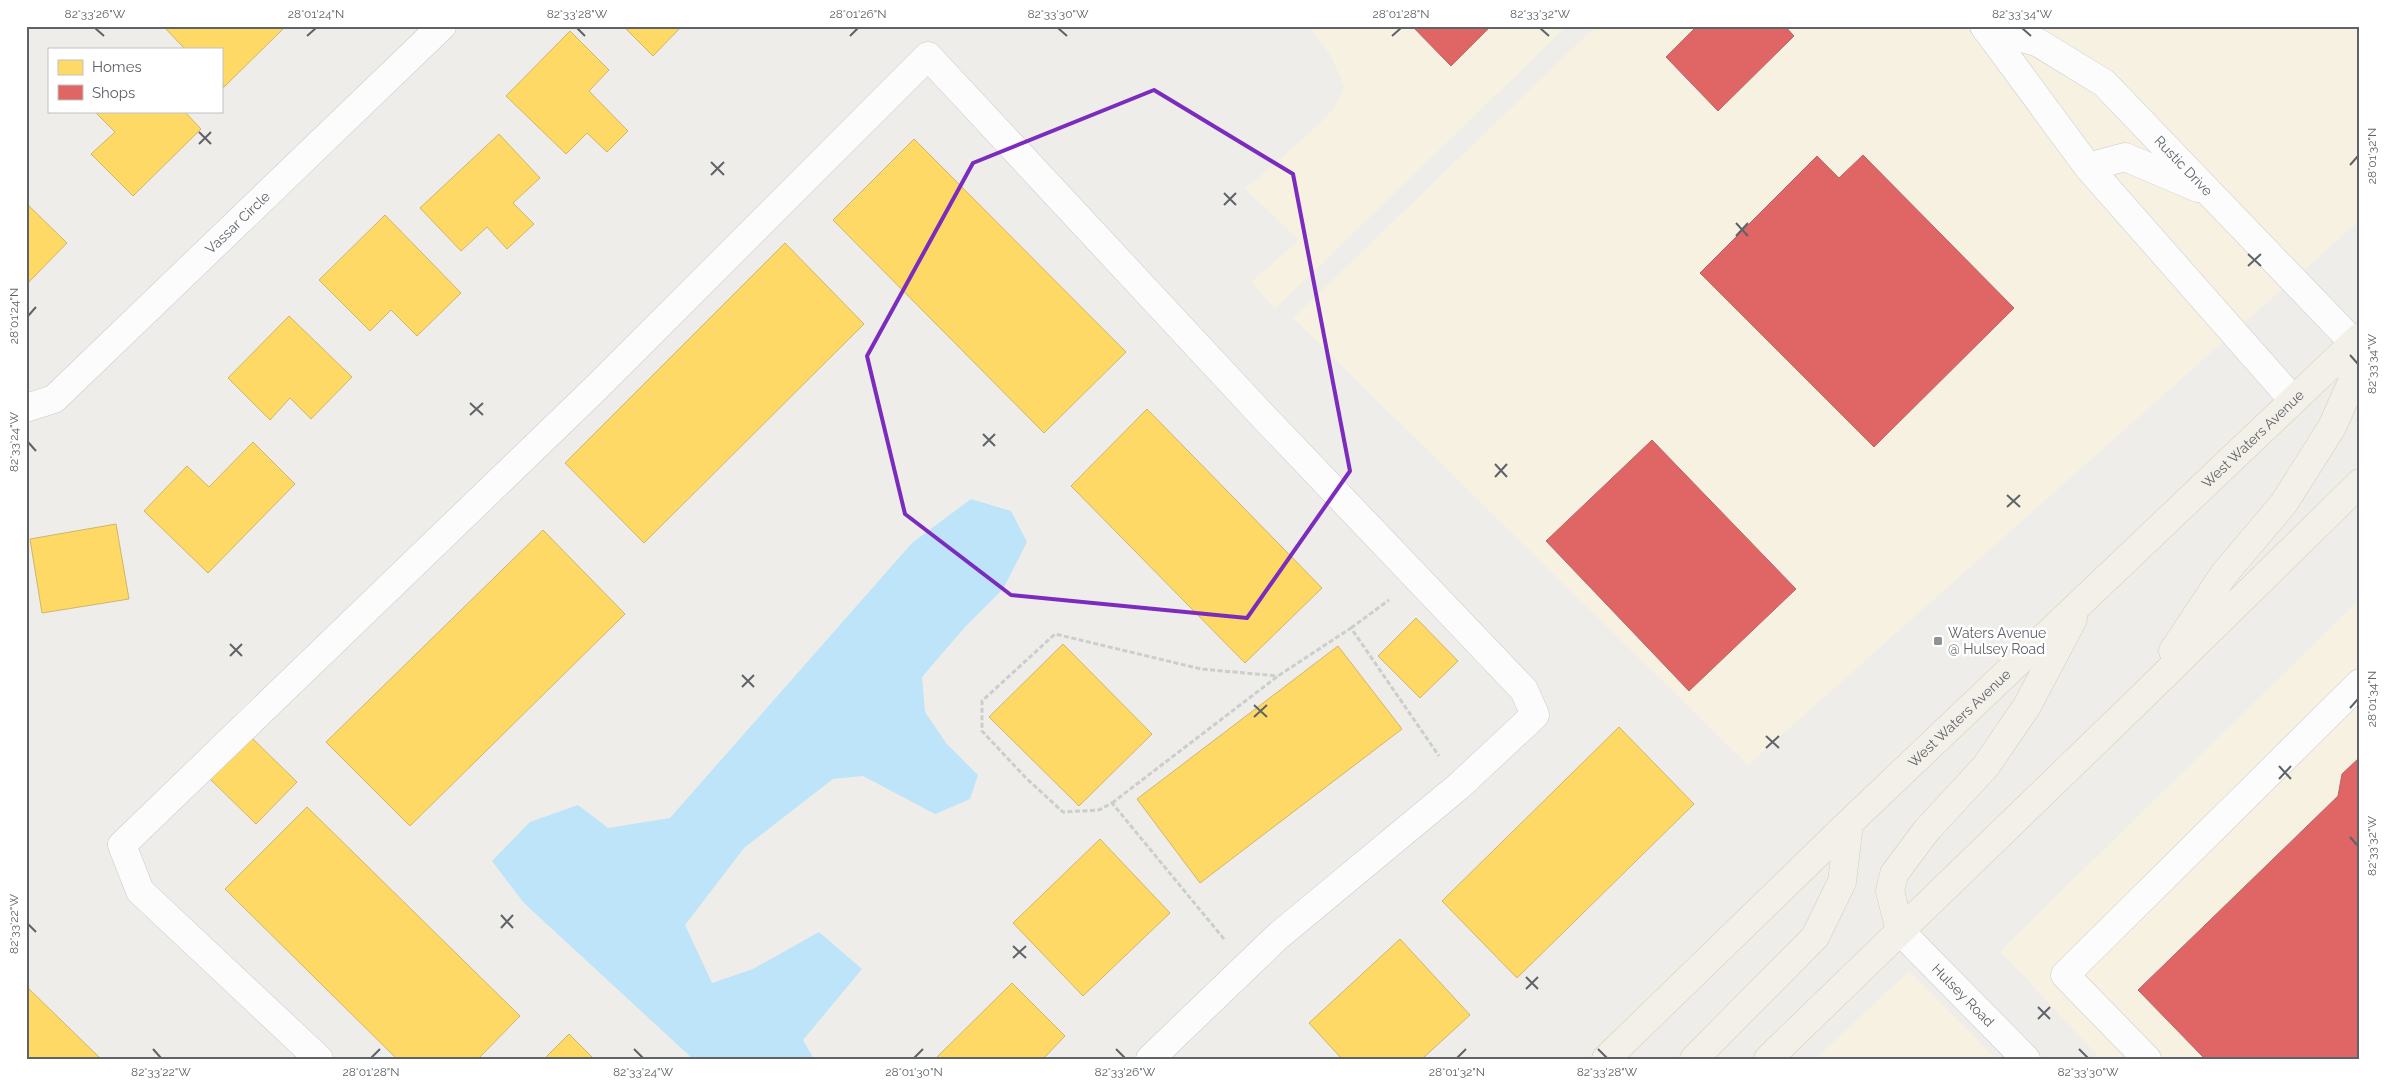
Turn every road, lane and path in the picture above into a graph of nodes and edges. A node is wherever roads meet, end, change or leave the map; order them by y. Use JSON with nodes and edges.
{"nodes":[{"id":1,"x":442,"y":26,"type":"edge"},
{"id":2,"x":1985,"y":27,"type":"edge"},
{"id":3,"x":2088,"y":168,"type":"junction"},
{"id":4,"x":2208,"y":192,"type":"junction"},
{"id":5,"x":2357,"y":340,"type":"edge"},
{"id":6,"x":2294,"y":400,"type":"junction"},
{"id":7,"x":26,"y":408,"type":"edge"},
{"id":8,"x":2360,"y":483,"type":"edge"},
{"id":9,"x":1417,"y":578,"type":"junction"},
{"id":10,"x":2083,"y":600,"type":"junction"},
{"id":11,"x":1351,"y":628,"type":"junction"},
{"id":12,"x":1278,"y":676,"type":"junction"},
{"id":13,"x":2360,"y":683,"type":"edge"},
{"id":14,"x":2146,"y":693,"type":"junction"},
{"id":15,"x":1459,"y":786,"type":"junction"},
{"id":16,"x":1112,"y":803,"type":"junction"},
{"id":17,"x":1849,"y":822,"type":"junction"},
{"id":18,"x":1900,"y":931,"type":"junction"},
{"id":19,"x":1246,"y":966,"type":"junction"},
{"id":20,"x":319,"y":1059,"type":"edge"},
{"id":21,"x":1150,"y":1059,"type":"edge"},
{"id":22,"x":1606,"y":1059,"type":"edge"},
{"id":23,"x":1694,"y":1059,"type":"edge"},
{"id":24,"x":1768,"y":1059,"type":"edge"},
{"id":25,"x":2026,"y":1059,"type":"edge"},
{"id":26,"x":2147,"y":1059,"type":"edge"}],
"edges":[{"from":1,"to":7,"type":"street","name":"Vassar Circle"},
{"from":2,"to":3,"type":"street","name":"Rustic Drive"},
{"from":2,"to":4,"type":"street","name":"Rustic Drive"},
{"from":3,"to":4,"type":"street"},
{"from":3,"to":6,"type":"street","name":"Rustic Drive"},
{"from":4,"to":5,"type":"street","name":"Rustic Drive"},
{"from":5,"to":6,"type":"main road","name":"West Waters Avenue"},
{"from":5,"to":14,"type":"main road"},
{"from":6,"to":10,"type":"main road","name":"West Waters Avenue"},
{"from":8,"to":14,"type":"main road"},
{"from":9,"to":11,"type":"path"},
{"from":9,"to":15,"type":"street"},
{"from":9,"to":20,"type":"street"},
{"from":10,"to":17,"type":"main road","name":"West Waters Avenue"},
{"from":10,"to":18,"type":"main road"},
{"from":11,"to":12,"type":"path"},
{"from":11,"to":15,"type":"path"},
{"from":12,"to":16,"type":"path"},
{"from":12,"to":16,"type":"path"},
{"from":13,"to":26,"type":"street"},
{"from":14,"to":18,"type":"main road"},
{"from":15,"to":19,"type":"street"},
{"from":16,"to":19,"type":"path"},
{"from":17,"to":22,"type":"main road","name":"West Waters Avenue"},
{"from":17,"to":23,"type":"main road"},
{"from":18,"to":24,"type":"main road"},
{"from":18,"to":25,"type":"street","name":"Hulsey Road"},
{"from":19,"to":21,"type":"street"}]}
